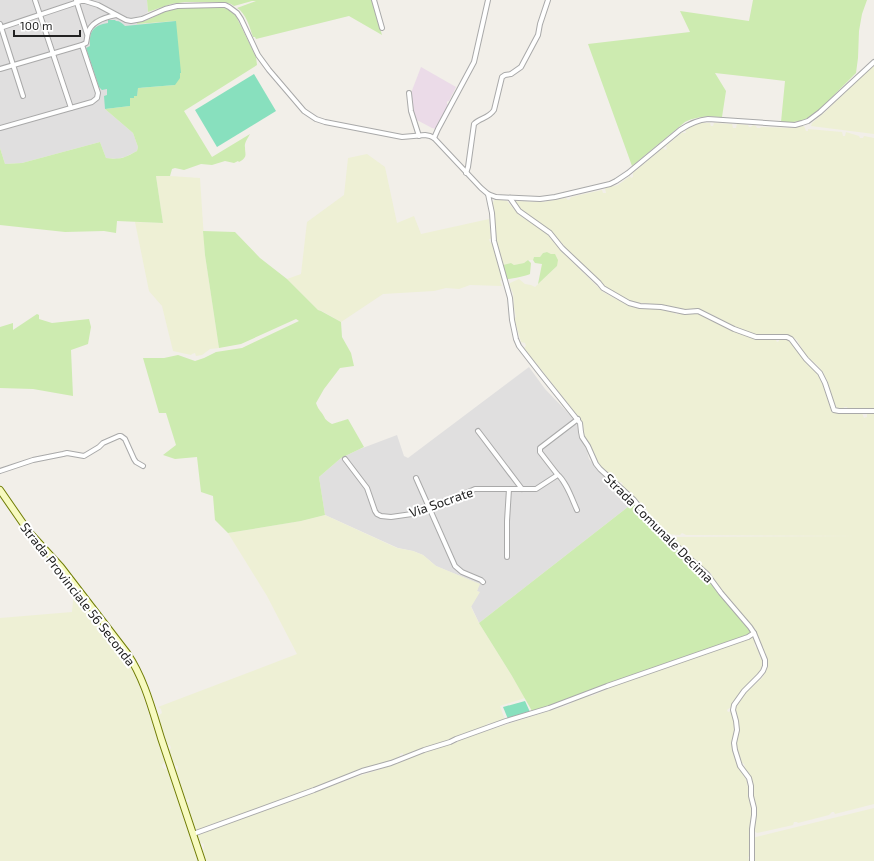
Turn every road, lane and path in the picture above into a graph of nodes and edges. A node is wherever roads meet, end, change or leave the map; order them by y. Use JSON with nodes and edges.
{"nodes":[{"id":1,"x":35,"y":0,"type":"edge"},
{"id":2,"x":374,"y":0,"type":"edge"},
{"id":3,"x":488,"y":0,"type":"edge"},
{"id":4,"x":548,"y":0,"type":"edge"},
{"id":5,"x":76,"y":1,"type":"edge"},
{"id":6,"x":40,"y":15,"type":"junction"},
{"id":7,"x":117,"y":15,"type":"junction"},
{"id":8,"x":0,"y":27,"type":"edge"},
{"id":9,"x":382,"y":28,"type":"dead end"},
{"id":10,"x":87,"y":34,"type":"junction"},
{"id":11,"x":82,"y":45,"type":"junction"},
{"id":12,"x":53,"y":53,"type":"junction"},
{"id":13,"x":874,"y":62,"type":"edge"},
{"id":14,"x":13,"y":64,"type":"junction"},
{"id":15,"x":0,"y":68,"type":"edge"},
{"id":16,"x":409,"y":93,"type":"dead end"},
{"id":17,"x":23,"y":96,"type":"dead end"},
{"id":18,"x":71,"y":108,"type":"junction"},
{"id":19,"x":0,"y":128,"type":"edge"},
{"id":20,"x":419,"y":136,"type":"junction"},
{"id":21,"x":434,"y":138,"type":"junction"},
{"id":22,"x":466,"y":173,"type":"junction"},
{"id":23,"x":488,"y":194,"type":"junction"},
{"id":24,"x":510,"y":198,"type":"junction"},
{"id":25,"x":874,"y":411,"type":"edge"},
{"id":26,"x":578,"y":419,"type":"junction"},
{"id":27,"x":478,"y":431,"type":"dead end"},
{"id":28,"x":345,"y":459,"type":"dead end"},
{"id":29,"x":143,"y":466,"type":"dead end"},
{"id":30,"x":0,"y":472,"type":"edge"},
{"id":31,"x":557,"y":474,"type":"junction"},
{"id":32,"x":416,"y":478,"type":"dead end"},
{"id":33,"x":509,"y":489,"type":"junction"},
{"id":34,"x":522,"y":489,"type":"junction"},
{"id":35,"x":0,"y":490,"type":"edge"},
{"id":36,"x":429,"y":509,"type":"junction"},
{"id":37,"x":577,"y":510,"type":"dead end"},
{"id":38,"x":507,"y":557,"type":"dead end"},
{"id":39,"x":483,"y":582,"type":"dead end"},
{"id":40,"x":754,"y":633,"type":"junction"},
{"id":41,"x":193,"y":834,"type":"junction"},
{"id":42,"x":202,"y":861,"type":"edge"},
{"id":43,"x":752,"y":861,"type":"edge"}],
"edges":[{"from":1,"to":6,"type":"street"},
{"from":2,"to":9,"type":"street"},
{"from":3,"to":21,"type":"street"},
{"from":4,"to":22,"type":"street"},
{"from":5,"to":6,"type":"street"},
{"from":5,"to":7,"type":"street"},
{"from":5,"to":10,"type":"street"},
{"from":6,"to":8,"type":"street"},
{"from":6,"to":12,"type":"street"},
{"from":7,"to":10,"type":"street"},
{"from":7,"to":20,"type":"street"},
{"from":8,"to":14,"type":"street"},
{"from":10,"to":11,"type":"street"},
{"from":11,"to":12,"type":"street"},
{"from":11,"to":18,"type":"street"},
{"from":12,"to":14,"type":"street"},
{"from":12,"to":18,"type":"street"},
{"from":13,"to":24,"type":"street"},
{"from":14,"to":15,"type":"street"},
{"from":14,"to":17,"type":"street"},
{"from":16,"to":20,"type":"street"},
{"from":18,"to":19,"type":"street"},
{"from":20,"to":21,"type":"street"},
{"from":21,"to":22,"type":"street"},
{"from":22,"to":23,"type":"street"},
{"from":23,"to":24,"type":"street"},
{"from":23,"to":26,"type":"street","name":"Strada Comunale Decima"},
{"from":24,"to":25,"type":"street"},
{"from":26,"to":31,"type":"street"},
{"from":26,"to":40,"type":"street","name":"Strada Comunale Decima"},
{"from":27,"to":34,"type":"street"},
{"from":28,"to":36,"type":"street","name":"Via Socrate"},
{"from":29,"to":30,"type":"street"},
{"from":31,"to":34,"type":"street","name":"Via Socrate"},
{"from":31,"to":37,"type":"street"},
{"from":32,"to":36,"type":"street"},
{"from":33,"to":34,"type":"street","name":"Via Socrate"},
{"from":33,"to":36,"type":"street","name":"Via Socrate"},
{"from":33,"to":38,"type":"street"},
{"from":35,"to":41,"type":"street","name":"Strada Provinciale 56 Seconda"},
{"from":36,"to":39,"type":"street"},
{"from":40,"to":41,"type":"street"},
{"from":40,"to":43,"type":"street","name":"Strada Comunale Decima"},
{"from":41,"to":42,"type":"street","name":"Strada Provinciale 56 Seconda"}]}
